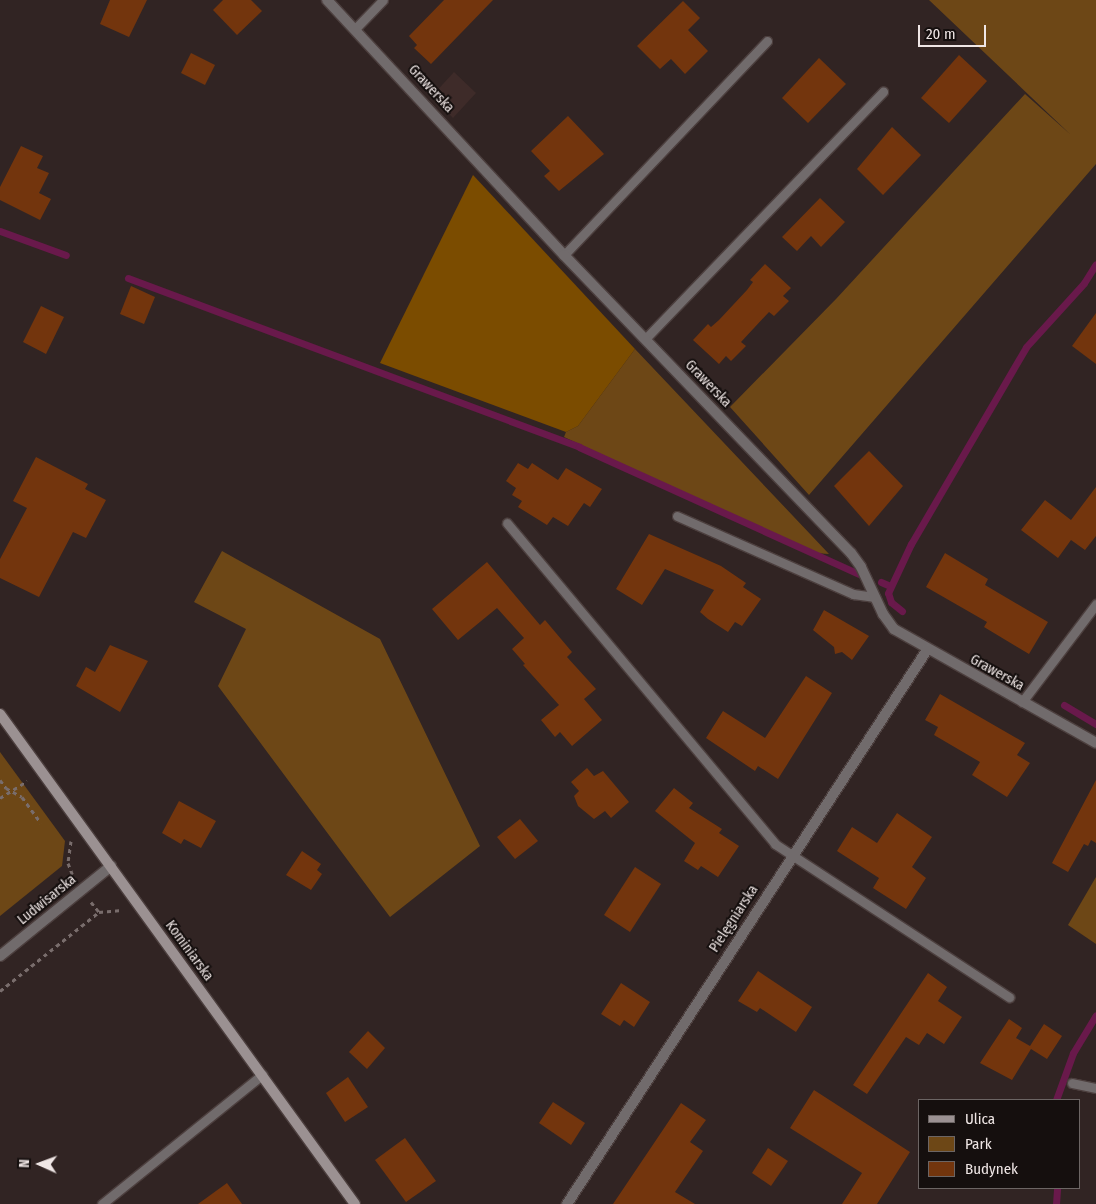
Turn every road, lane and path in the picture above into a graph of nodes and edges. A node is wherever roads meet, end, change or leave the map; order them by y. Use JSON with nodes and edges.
{"nodes":[{"id":1,"x":327,"y":0,"type":"edge"},
{"id":2,"x":383,"y":0,"type":"edge"},
{"id":3,"x":355,"y":29,"type":"junction"},
{"id":4,"x":767,"y":41,"type":"dead end"},
{"id":5,"x":883,"y":92,"type":"dead end"},
{"id":6,"x":564,"y":255,"type":"junction"},
{"id":7,"x":646,"y":338,"type":"junction"},
{"id":8,"x":677,"y":516,"type":"dead end"},
{"id":9,"x":507,"y":523,"type":"dead end"},
{"id":10,"x":875,"y":597,"type":"junction"},
{"id":11,"x":1096,"y":604,"type":"edge"},
{"id":12,"x":927,"y":650,"type":"junction"},
{"id":13,"x":1022,"y":702,"type":"junction"},
{"id":14,"x":0,"y":714,"type":"edge"},
{"id":15,"x":1096,"y":743,"type":"edge"},
{"id":16,"x":26,"y":779,"type":"dead end"},
{"id":17,"x":0,"y":780,"type":"edge"},
{"id":18,"x":10,"y":791,"type":"junction"},
{"id":19,"x":0,"y":798,"type":"edge"},
{"id":20,"x":41,"y":822,"type":"dead end"},
{"id":21,"x":72,"y":837,"type":"dead end"},
{"id":22,"x":791,"y":856,"type":"junction"},
{"id":23,"x":111,"y":866,"type":"junction"},
{"id":24,"x":75,"y":881,"type":"dead end"},
{"id":25,"x":88,"y":898,"type":"dead end"},
{"id":26,"x":137,"y":902,"type":"junction"},
{"id":27,"x":99,"y":912,"type":"junction"},
{"id":28,"x":0,"y":956,"type":"edge"},
{"id":29,"x":0,"y":991,"type":"edge"},
{"id":30,"x":1009,"y":997,"type":"dead end"},
{"id":31,"x":262,"y":1075,"type":"junction"},
{"id":32,"x":1072,"y":1083,"type":"dead end"},
{"id":33,"x":1096,"y":1088,"type":"edge"},
{"id":34,"x":102,"y":1204,"type":"edge"},
{"id":35,"x":355,"y":1204,"type":"edge"},
{"id":36,"x":567,"y":1204,"type":"edge"}],
"edges":[{"from":1,"to":3,"type":"street","name":"Grawerska"},
{"from":2,"to":3,"type":"lane"},
{"from":3,"to":6,"type":"street","name":"Grawerska"},
{"from":4,"to":6,"type":"lane"},
{"from":5,"to":7,"type":"lane"},
{"from":6,"to":7,"type":"street","name":"Grawerska"},
{"from":7,"to":10,"type":"street","name":"Grawerska"},
{"from":8,"to":10,"type":"lane"},
{"from":9,"to":22,"type":"lane"},
{"from":10,"to":12,"type":"street","name":"Grawerska"},
{"from":11,"to":13,"type":"lane"},
{"from":12,"to":13,"type":"street","name":"Grawerska"},
{"from":12,"to":22,"type":"street","name":"Pielęgniarska"},
{"from":13,"to":15,"type":"street","name":"Grawerska"},
{"from":14,"to":23,"type":"street","name":"Kominiarska"},
{"from":16,"to":18,"type":"path"},
{"from":17,"to":18,"type":"path"},
{"from":18,"to":19,"type":"path"},
{"from":18,"to":20,"type":"path"},
{"from":21,"to":24,"type":"path"},
{"from":22,"to":30,"type":"lane"},
{"from":22,"to":36,"type":"street","name":"Pielęgniarska"},
{"from":23,"to":26,"type":"street","name":"Kominiarska"},
{"from":23,"to":28,"type":"street","name":"Ludwisarska"},
{"from":25,"to":27,"type":"path"},
{"from":26,"to":27,"type":"path"},
{"from":26,"to":31,"type":"street","name":"Kominiarska"},
{"from":27,"to":29,"type":"path"},
{"from":31,"to":34,"type":"lane"},
{"from":31,"to":35,"type":"street","name":"Kominiarska"},
{"from":32,"to":33,"type":"lane"}]}
